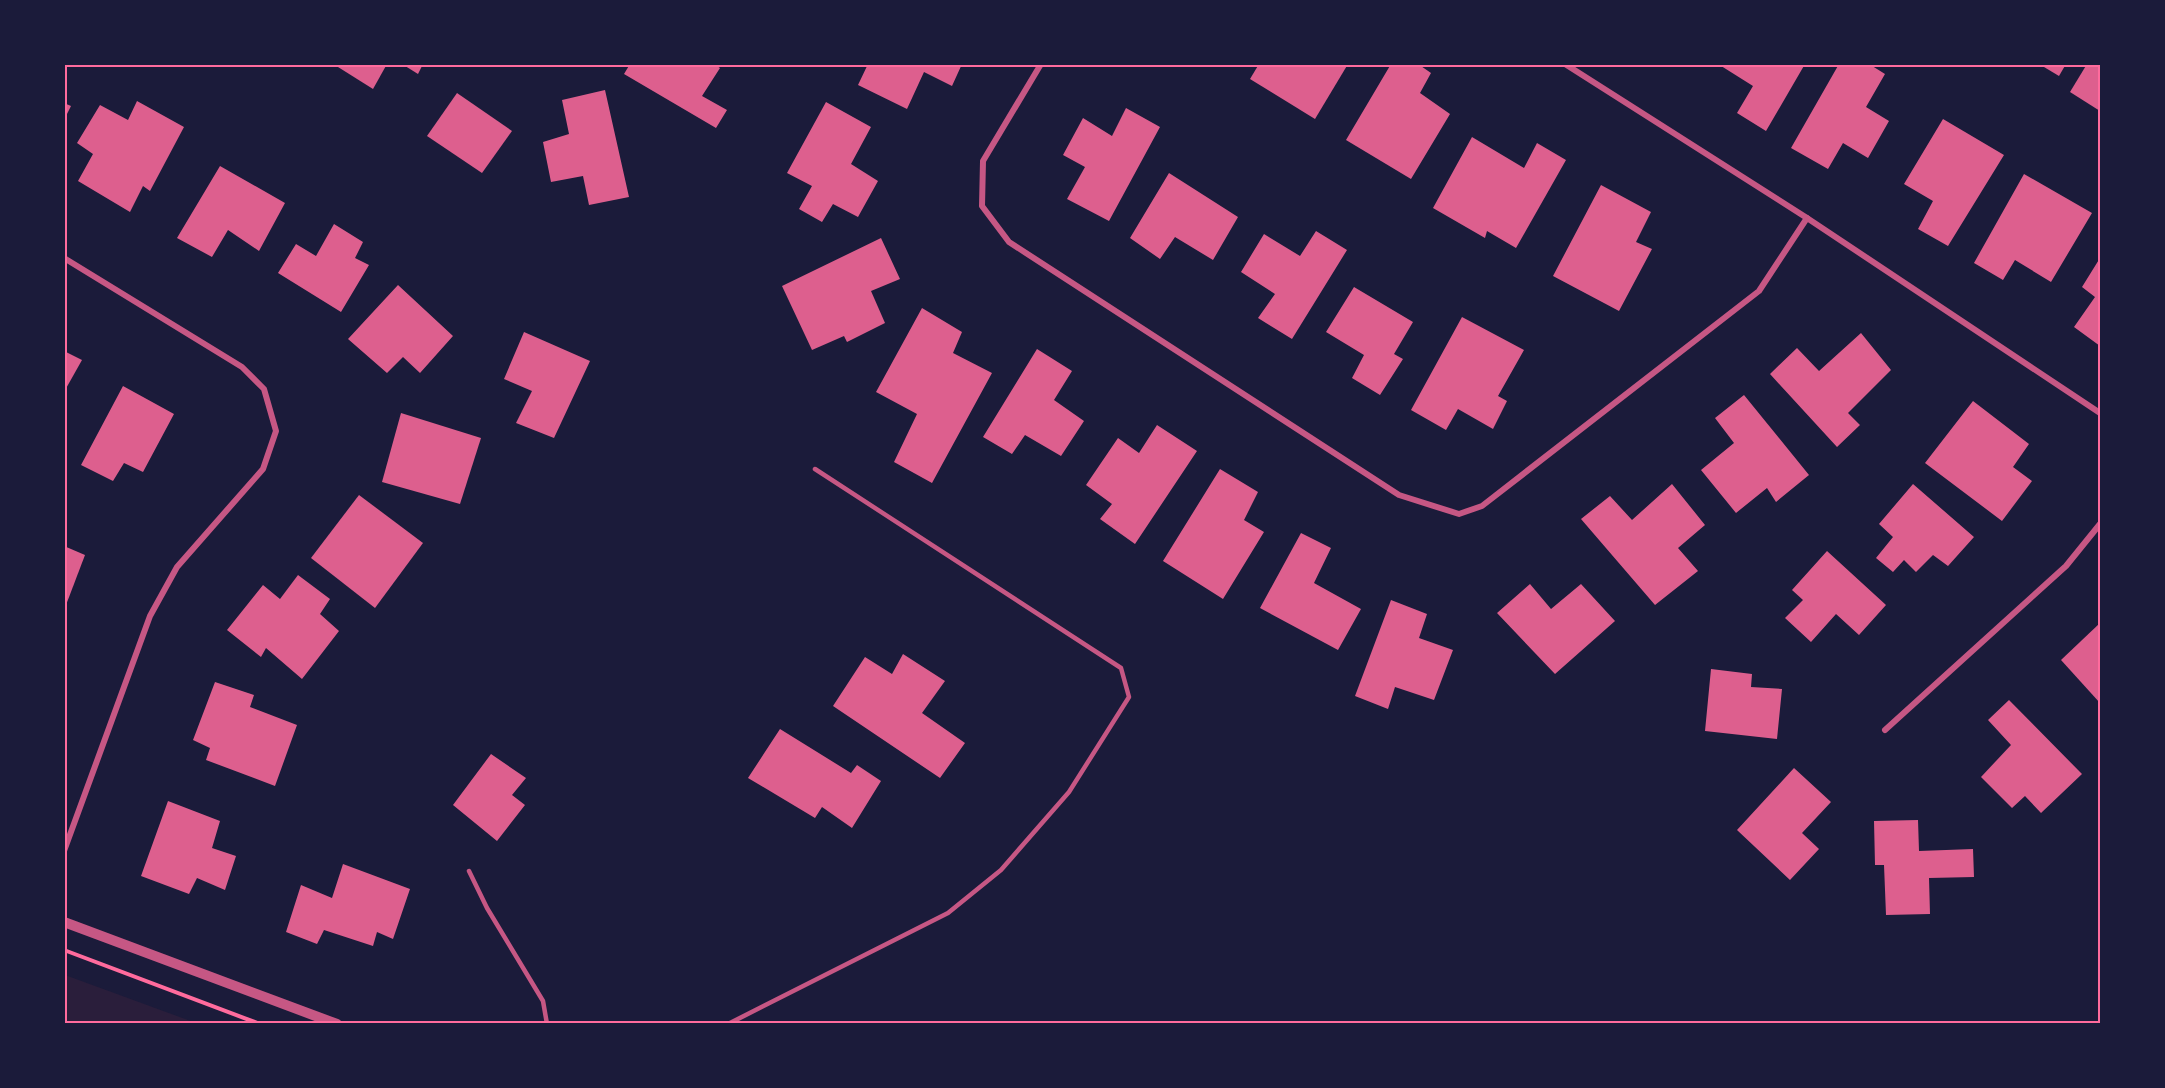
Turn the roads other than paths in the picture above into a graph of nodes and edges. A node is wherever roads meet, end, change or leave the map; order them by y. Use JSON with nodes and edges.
{"nodes":[{"id":1,"x":1041,"y":64,"type":"edge"},
{"id":2,"x":1564,"y":64,"type":"edge"},
{"id":3,"x":1808,"y":218,"type":"junction"},
{"id":4,"x":64,"y":258,"type":"edge"},
{"id":5,"x":2100,"y":412,"type":"edge"},
{"id":6,"x":815,"y":469,"type":"dead end"},
{"id":7,"x":2100,"y":524,"type":"edge"},
{"id":8,"x":1885,"y":730,"type":"dead end"},
{"id":9,"x":64,"y":851,"type":"edge"},
{"id":10,"x":469,"y":871,"type":"dead end"},
{"id":11,"x":64,"y":922,"type":"edge"},
{"id":12,"x":337,"y":1023,"type":"edge"},
{"id":13,"x":547,"y":1023,"type":"edge"},
{"id":14,"x":728,"y":1023,"type":"edge"}],
"edges":[{"from":1,"to":3,"type":"street"},
{"from":2,"to":3,"type":"street"},
{"from":3,"to":5,"type":"street"},
{"from":4,"to":9,"type":"street"},
{"from":6,"to":14,"type":"lane"},
{"from":7,"to":8,"type":"street"},
{"from":10,"to":13,"type":"lane"},
{"from":11,"to":12,"type":"street"}]}
